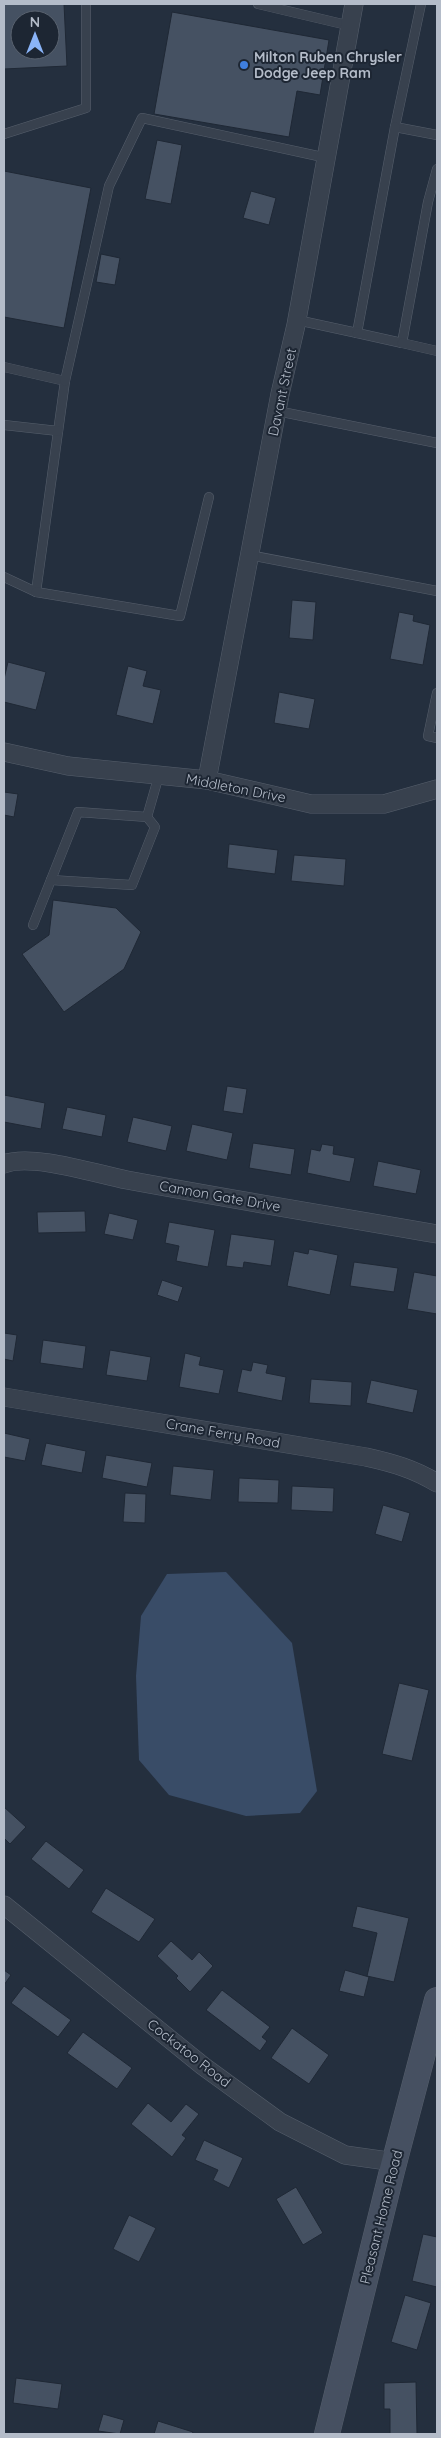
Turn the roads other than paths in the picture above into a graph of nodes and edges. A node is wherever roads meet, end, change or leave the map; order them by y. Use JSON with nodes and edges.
{"nodes":[{"id":1,"x":86,"y":4,"type":"edge"},
{"id":2,"x":261,"y":4,"type":"edge"},
{"id":3,"x":354,"y":4,"type":"edge"},
{"id":4,"x":421,"y":4,"type":"edge"},
{"id":5,"x":299,"y":8,"type":"edge"},
{"id":6,"x":350,"y":26,"type":"junction"},
{"id":7,"x":395,"y":127,"type":"junction"},
{"id":8,"x":4,"y":134,"type":"edge"},
{"id":9,"x":437,"y":135,"type":"edge"},
{"id":10,"x":326,"y":158,"type":"junction"},
{"id":11,"x":437,"y":169,"type":"edge"},
{"id":12,"x":297,"y":320,"type":"junction"},
{"id":13,"x":357,"y":333,"type":"junction"},
{"id":14,"x":402,"y":343,"type":"junction"},
{"id":15,"x":437,"y":351,"type":"edge"},
{"id":16,"x":4,"y":367,"type":"edge"},
{"id":17,"x":65,"y":381,"type":"junction"},
{"id":18,"x":277,"y":411,"type":"junction"},
{"id":19,"x":4,"y":425,"type":"edge"},
{"id":20,"x":58,"y":431,"type":"junction"},
{"id":21,"x":437,"y":443,"type":"edge"},
{"id":22,"x":209,"y":497,"type":"dead end"},
{"id":23,"x":249,"y":555,"type":"junction"},
{"id":24,"x":4,"y":576,"type":"edge"},
{"id":25,"x":437,"y":591,"type":"edge"},
{"id":26,"x":36,"y":592,"type":"junction"},
{"id":27,"x":437,"y":693,"type":"edge"},
{"id":28,"x":437,"y":738,"type":"edge"},
{"id":29,"x":4,"y":752,"type":"edge"},
{"id":30,"x":159,"y":775,"type":"junction"},
{"id":31,"x":207,"y":780,"type":"junction"},
{"id":32,"x":437,"y":789,"type":"edge"},
{"id":33,"x":147,"y":816,"type":"junction"},
{"id":34,"x":51,"y":880,"type":"junction"},
{"id":35,"x":32,"y":925,"type":"dead end"},
{"id":36,"x":4,"y":1164,"type":"edge"},
{"id":37,"x":437,"y":1234,"type":"edge"},
{"id":38,"x":4,"y":1397,"type":"edge"},
{"id":39,"x":437,"y":1484,"type":"edge"},
{"id":40,"x":4,"y":1905,"type":"edge"},
{"id":41,"x":437,"y":2000,"type":"edge"},
{"id":42,"x":395,"y":2162,"type":"junction"},
{"id":43,"x":327,"y":2434,"type":"edge"}],
"edges":[{"from":1,"to":8,"type":"lane"},
{"from":2,"to":5,"type":"lane"},
{"from":3,"to":6,"type":"street","name":"Davant Street"},
{"from":4,"to":7,"type":"lane"},
{"from":5,"to":6,"type":"lane"},
{"from":6,"to":10,"type":"street","name":"Davant Street"},
{"from":7,"to":9,"type":"lane"},
{"from":7,"to":13,"type":"lane"},
{"from":10,"to":12,"type":"street","name":"Davant Street"},
{"from":10,"to":17,"type":"lane"},
{"from":11,"to":14,"type":"lane"},
{"from":12,"to":13,"type":"lane"},
{"from":12,"to":18,"type":"street","name":"Davant Street"},
{"from":13,"to":14,"type":"lane"},
{"from":14,"to":15,"type":"lane"},
{"from":16,"to":17,"type":"lane"},
{"from":17,"to":20,"type":"lane"},
{"from":18,"to":21,"type":"lane"},
{"from":18,"to":23,"type":"street","name":"Davant Street"},
{"from":19,"to":20,"type":"lane"},
{"from":20,"to":26,"type":"lane"},
{"from":22,"to":26,"type":"lane"},
{"from":23,"to":25,"type":"lane"},
{"from":23,"to":31,"type":"street","name":"Davant Street"},
{"from":24,"to":26,"type":"lane"},
{"from":27,"to":28,"type":"lane"},
{"from":29,"to":30,"type":"street","name":"Middleton Drive"},
{"from":30,"to":31,"type":"street","name":"Middleton Drive"},
{"from":30,"to":33,"type":"lane"},
{"from":31,"to":32,"type":"street","name":"Middleton Drive"},
{"from":33,"to":34,"type":"lane"},
{"from":33,"to":34,"type":"lane"},
{"from":34,"to":35,"type":"lane"},
{"from":36,"to":37,"type":"street","name":"Cannon Gate Drive"},
{"from":38,"to":39,"type":"street","name":"Crane Ferry Road"},
{"from":40,"to":42,"type":"street","name":"Cockatoo Road"},
{"from":41,"to":42,"type":"main road","name":"Pleasant Home Road"},
{"from":42,"to":43,"type":"main road","name":"Pleasant Home Road"}]}
